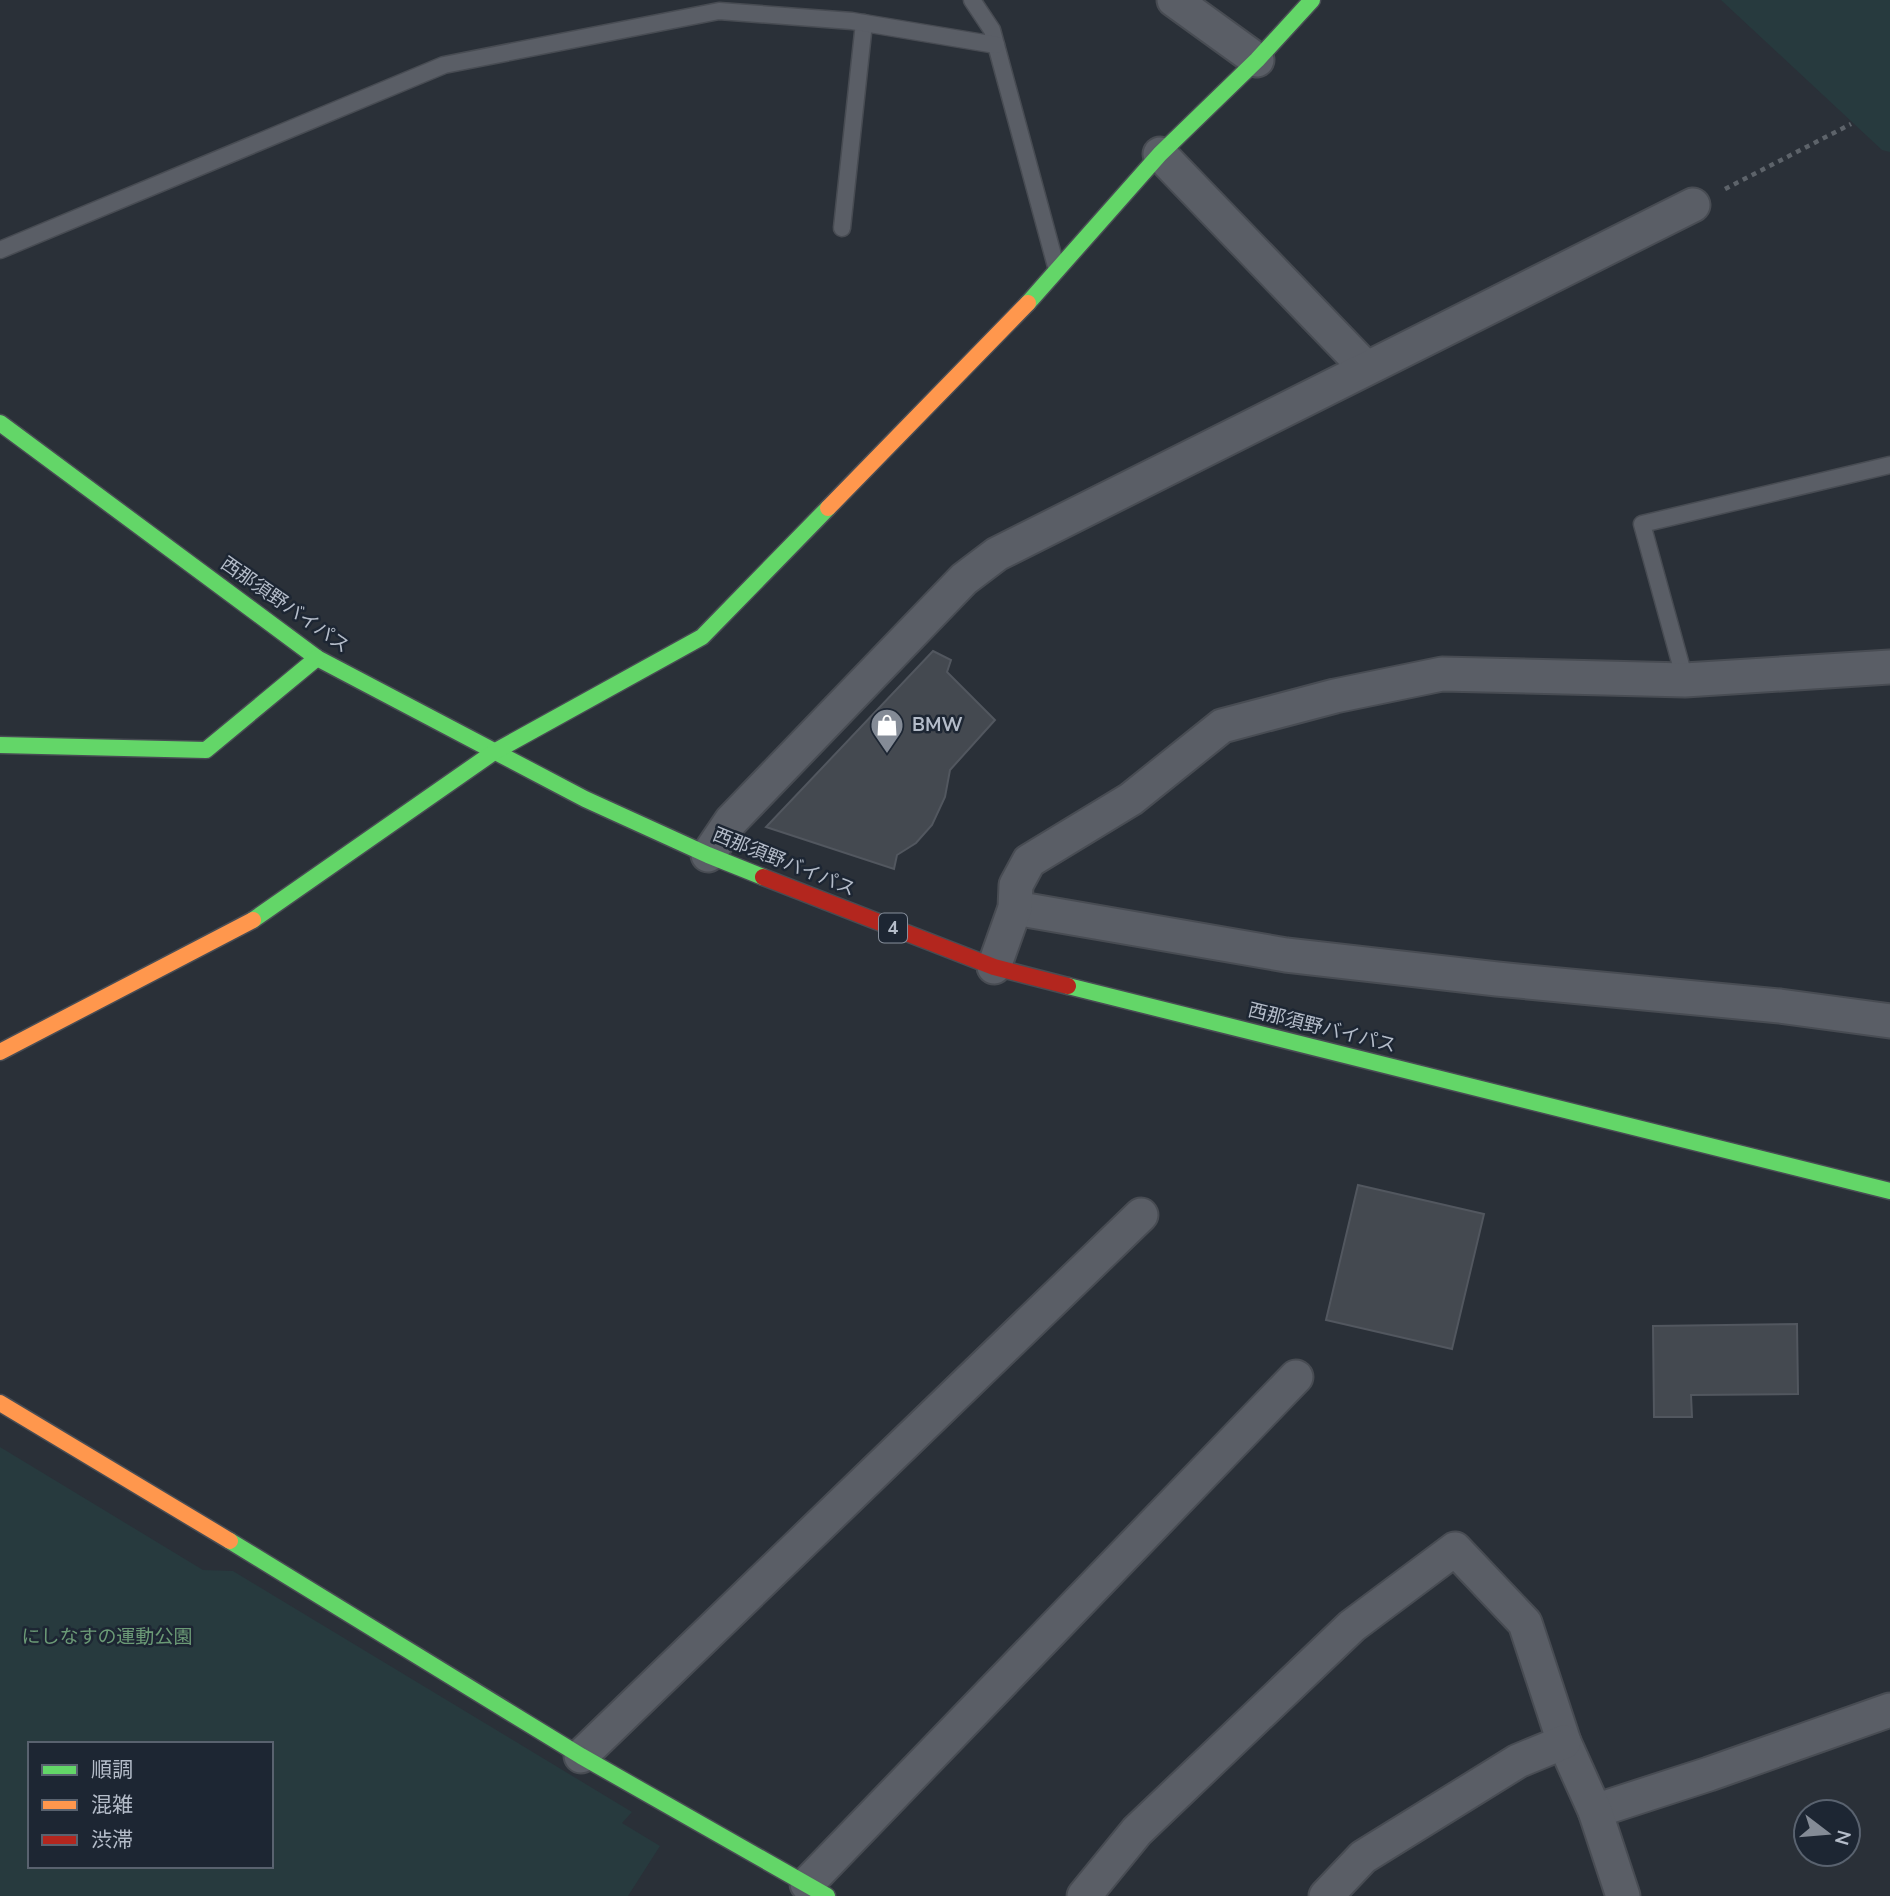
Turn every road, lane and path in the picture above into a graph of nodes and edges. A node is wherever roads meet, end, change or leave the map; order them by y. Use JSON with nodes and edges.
{"nodes":[{"id":1,"x":972,"y":0,"type":"edge"},
{"id":2,"x":1174,"y":0,"type":"edge"},
{"id":3,"x":1312,"y":0,"type":"edge"},
{"id":4,"x":864,"y":23,"type":"junction"},
{"id":5,"x":996,"y":44,"type":"junction"},
{"id":6,"x":1257,"y":60,"type":"junction"},
{"id":7,"x":1852,"y":124,"type":"dead end"},
{"id":8,"x":1160,"y":154,"type":"junction"},
{"id":9,"x":1693,"y":205,"type":"joint"},
{"id":10,"x":842,"y":228,"type":"dead end"},
{"id":11,"x":0,"y":250,"type":"edge"},
{"id":12,"x":1057,"y":272,"type":"junction"},
{"id":13,"x":1366,"y":368,"type":"junction"},
{"id":14,"x":0,"y":423,"type":"edge"},
{"id":15,"x":1890,"y":465,"type":"edge"},
{"id":16,"x":317,"y":657,"type":"junction"},
{"id":17,"x":1890,"y":667,"type":"edge"},
{"id":18,"x":1685,"y":680,"type":"junction"},
{"id":19,"x":0,"y":745,"type":"edge"},
{"id":20,"x":494,"y":752,"type":"junction"},
{"id":21,"x":708,"y":855,"type":"junction"},
{"id":22,"x":1015,"y":908,"type":"junction"},
{"id":23,"x":994,"y":967,"type":"junction"},
{"id":24,"x":1890,"y":1021,"type":"edge"},
{"id":25,"x":0,"y":1052,"type":"edge"},
{"id":26,"x":1890,"y":1191,"type":"edge"},
{"id":27,"x":1141,"y":1215,"type":"dead end"},
{"id":28,"x":1296,"y":1377,"type":"dead end"},
{"id":29,"x":0,"y":1403,"type":"edge"},
{"id":30,"x":1890,"y":1710,"type":"edge"},
{"id":31,"x":1564,"y":1742,"type":"junction"},
{"id":32,"x":580,"y":1756,"type":"junction"},
{"id":33,"x":1595,"y":1811,"type":"junction"},
{"id":34,"x":817,"y":1890,"type":"edge"},
{"id":35,"x":1084,"y":1896,"type":"edge"},
{"id":36,"x":1326,"y":1896,"type":"edge"},
{"id":37,"x":1623,"y":1896,"type":"edge"}],
"edges":[{"from":1,"to":5,"type":"lane"},
{"from":2,"to":6,"type":"street"},
{"from":3,"to":6,"type":"main road"},
{"from":4,"to":5,"type":"lane"},
{"from":4,"to":10,"type":"lane"},
{"from":4,"to":11,"type":"lane"},
{"from":5,"to":12,"type":"lane"},
{"from":6,"to":8,"type":"main road"},
{"from":7,"to":9,"type":"path"},
{"from":8,"to":12,"type":"main road"},
{"from":8,"to":13,"type":"street"},
{"from":9,"to":13,"type":"street"},
{"from":12,"to":20,"type":"main road"},
{"from":13,"to":21,"type":"street"},
{"from":14,"to":16,"type":"main road","name":"西那須野バイパス","number":"4"},
{"from":15,"to":18,"type":"lane"},
{"from":16,"to":19,"type":"main road"},
{"from":16,"to":20,"type":"main road","name":"西那須野バイパス","number":"4"},
{"from":17,"to":18,"type":"street"},
{"from":18,"to":22,"type":"street"},
{"from":20,"to":21,"type":"main road","name":"西那須野バイパス","number":"4"},
{"from":20,"to":25,"type":"main road"},
{"from":21,"to":23,"type":"main road","name":"西那須野バイパス","number":"4"},
{"from":22,"to":23,"type":"street"},
{"from":22,"to":24,"type":"street"},
{"from":23,"to":26,"type":"main road","name":"西那須野バイパス","number":"4"},
{"from":27,"to":32,"type":"street"},
{"from":28,"to":34,"type":"street"},
{"from":29,"to":32,"type":"main road"},
{"from":30,"to":33,"type":"street"},
{"from":31,"to":33,"type":"street"},
{"from":31,"to":35,"type":"street"},
{"from":31,"to":36,"type":"street"},
{"from":32,"to":34,"type":"main road"},
{"from":33,"to":37,"type":"street"}]}
